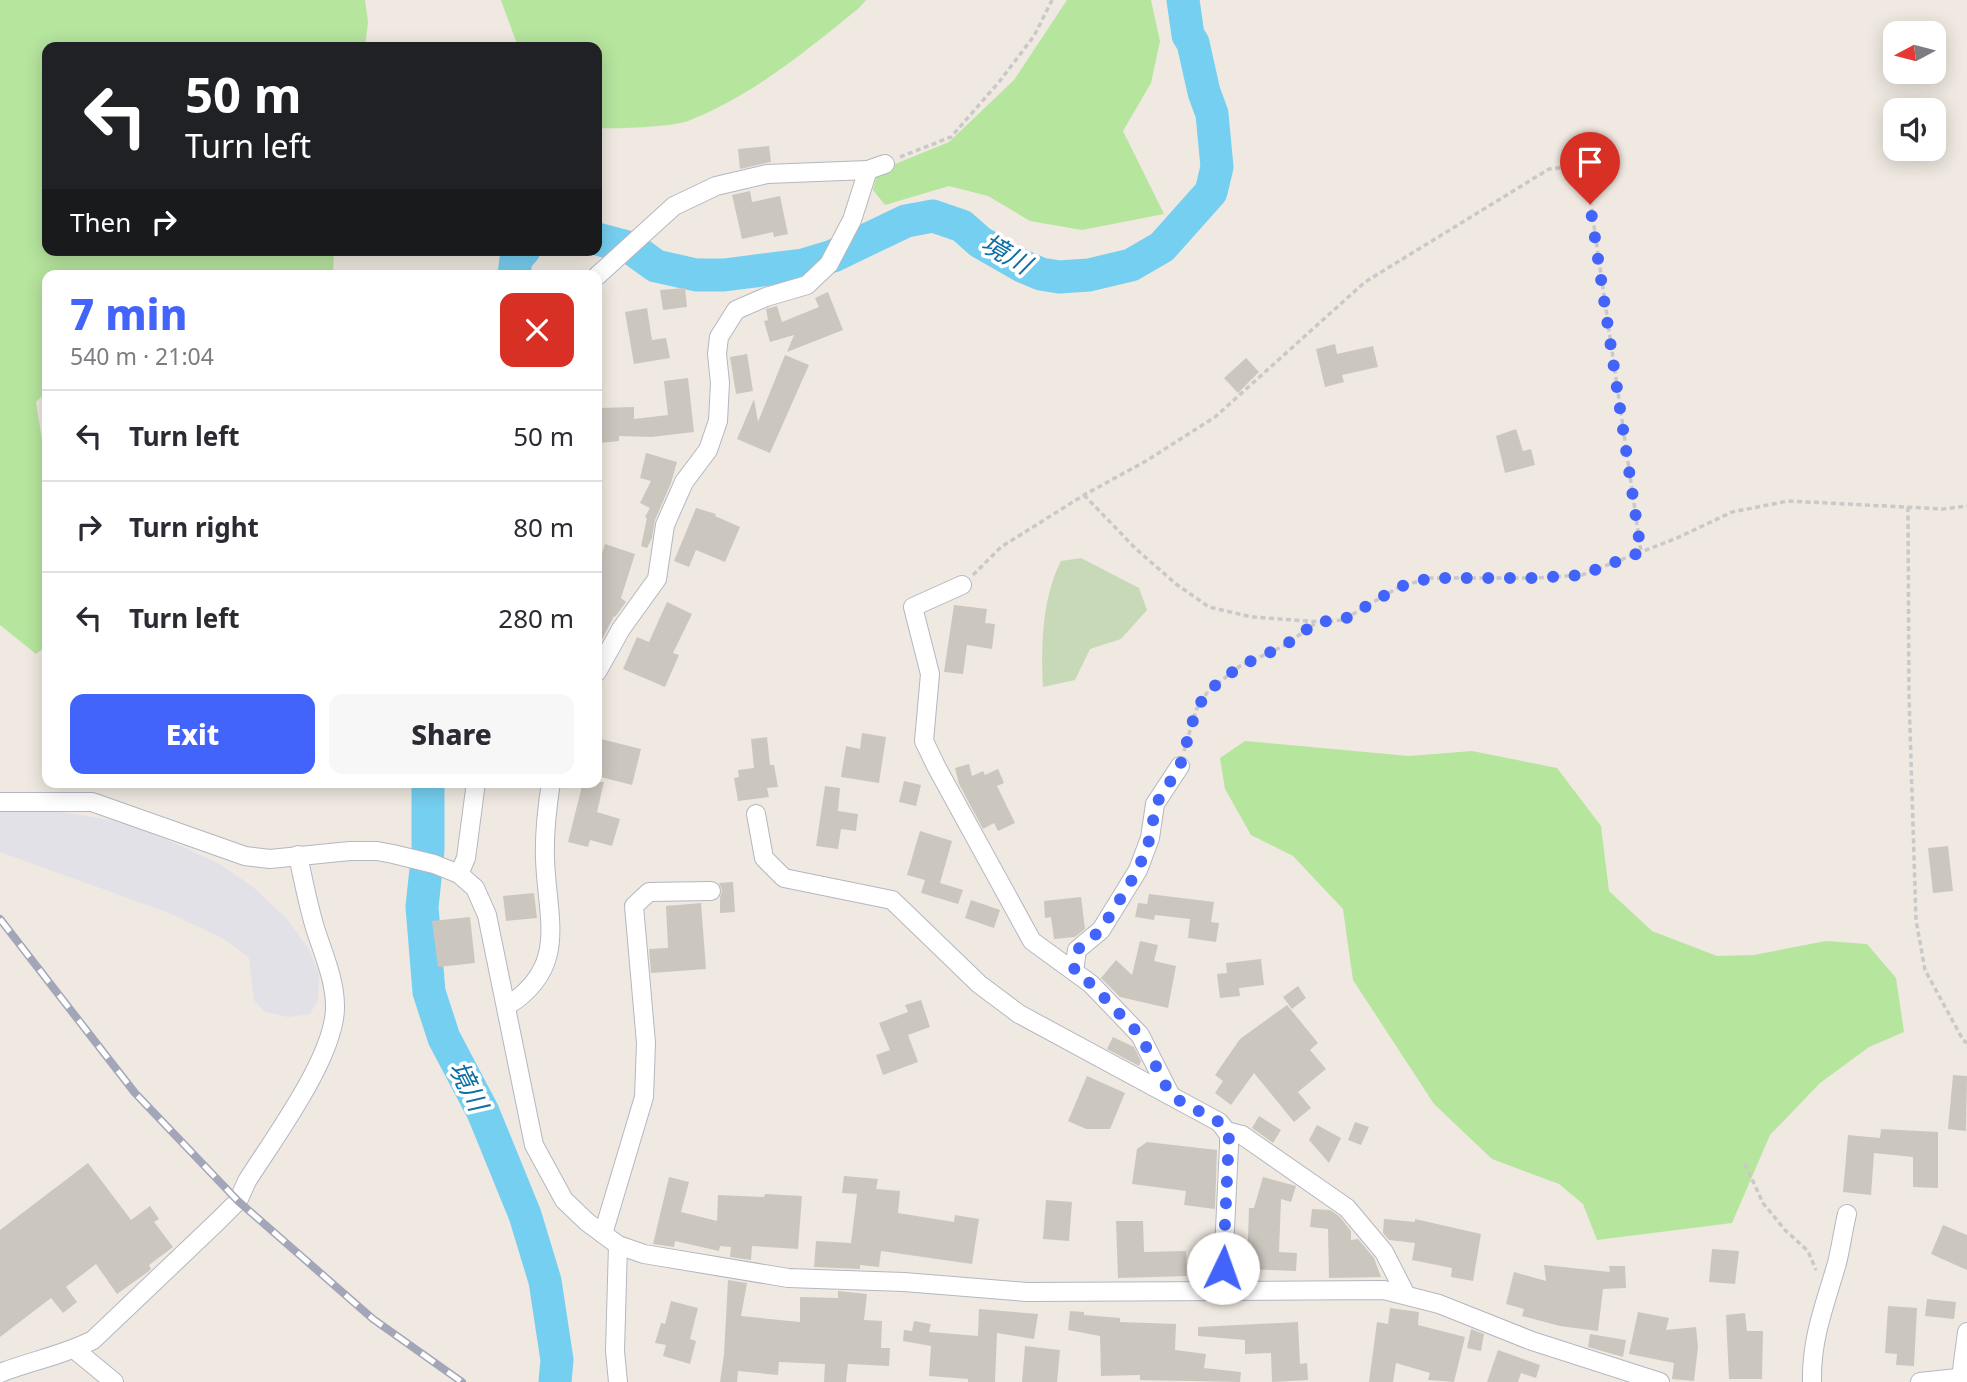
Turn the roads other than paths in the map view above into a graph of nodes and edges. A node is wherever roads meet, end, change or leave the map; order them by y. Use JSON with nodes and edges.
{"nodes":[{"id":1,"x":602,"y":271,"type":"edge"},
{"id":2,"x":962,"y":585,"type":"road end"},
{"id":3,"x":602,"y":663,"type":"edge"},
{"id":4,"x":1180,"y":766,"type":"road end"},
{"id":5,"x":475,"y":788,"type":"edge"},
{"id":6,"x":550,"y":788,"type":"edge"},
{"id":7,"x":0,"y":802,"type":"edge"},
{"id":8,"x":756,"y":814,"type":"dead end"},
{"id":9,"x":298,"y":855,"type":"junction"},
{"id":10,"x":460,"y":874,"type":"junction"},
{"id":11,"x":711,"y":891,"type":"dead end"},
{"id":12,"x":1074,"y":971,"type":"junction"},
{"id":13,"x":507,"y":1006,"type":"junction"},
{"id":14,"x":1171,"y":1096,"type":"junction"},
{"id":15,"x":1226,"y":1130,"type":"junction"},
{"id":16,"x":1847,"y":1214,"type":"dead end"},
{"id":17,"x":603,"y":1234,"type":"junction"},
{"id":18,"x":618,"y":1245,"type":"junction"},
{"id":19,"x":1222,"y":1292,"type":"junction"},
{"id":20,"x":1406,"y":1295,"type":"junction"},
{"id":21,"x":1967,"y":1332,"type":"edge"},
{"id":22,"x":74,"y":1349,"type":"junction"},
{"id":23,"x":0,"y":1373,"type":"edge"},
{"id":24,"x":1964,"y":1378,"type":"edge"},
{"id":25,"x":114,"y":1382,"type":"edge"},
{"id":26,"x":618,"y":1382,"type":"edge"},
{"id":27,"x":1660,"y":1382,"type":"edge"},
{"id":28,"x":1812,"y":1382,"type":"edge"},
{"id":29,"x":1920,"y":1382,"type":"edge"}],
"edges":[{"from":1,"to":3,"type":"street"},
{"from":2,"to":12,"type":"street"},
{"from":4,"to":12,"type":"street"},
{"from":5,"to":10,"type":"street"},
{"from":6,"to":13,"type":"street"},
{"from":7,"to":9,"type":"street"},
{"from":8,"to":14,"type":"street"},
{"from":9,"to":10,"type":"street"},
{"from":9,"to":22,"type":"street"},
{"from":10,"to":13,"type":"street"},
{"from":11,"to":17,"type":"street"},
{"from":12,"to":14,"type":"street"},
{"from":13,"to":17,"type":"street"},
{"from":14,"to":15,"type":"street"},
{"from":15,"to":19,"type":"street"},
{"from":15,"to":20,"type":"street"},
{"from":16,"to":28,"type":"street"},
{"from":17,"to":18,"type":"street"},
{"from":18,"to":19,"type":"street"},
{"from":18,"to":26,"type":"street"},
{"from":19,"to":20,"type":"street"},
{"from":20,"to":27,"type":"street"},
{"from":21,"to":24,"type":"street"},
{"from":22,"to":23,"type":"street"},
{"from":22,"to":25,"type":"street"},
{"from":24,"to":29,"type":"street"}]}
